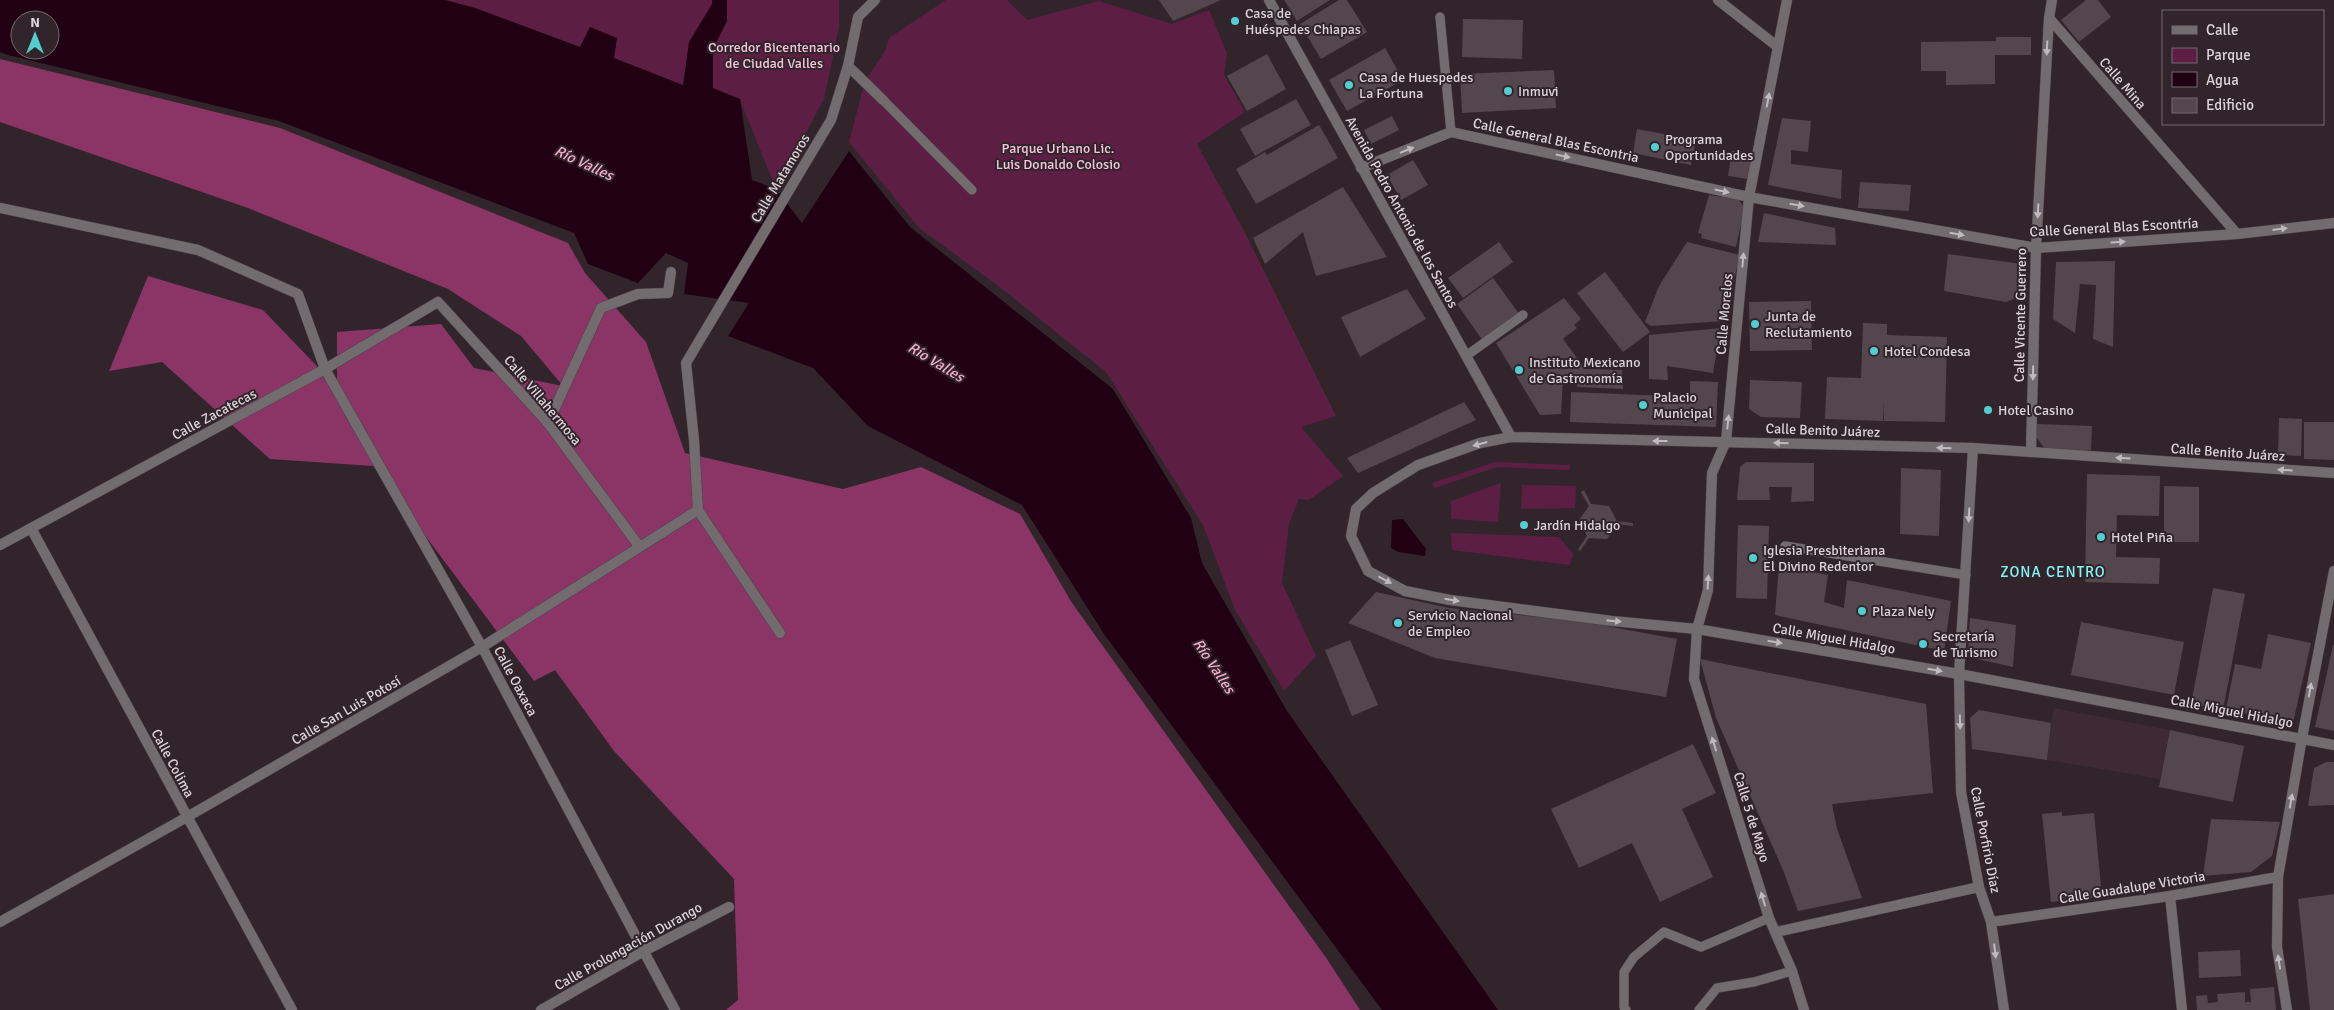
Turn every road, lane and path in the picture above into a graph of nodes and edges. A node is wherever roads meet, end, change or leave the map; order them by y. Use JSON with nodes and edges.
{"nodes":[{"id":1,"x":875,"y":0,"type":"edge"},
{"id":2,"x":1269,"y":0,"type":"edge"},
{"id":3,"x":1718,"y":0,"type":"edge"},
{"id":4,"x":1787,"y":0,"type":"edge"},
{"id":5,"x":2052,"y":0,"type":"edge"},
{"id":6,"x":1440,"y":17,"type":"dead end"},
{"id":7,"x":2049,"y":18,"type":"junction"},
{"id":8,"x":1778,"y":47,"type":"junction"},
{"id":9,"x":848,"y":66,"type":"junction"},
{"id":10,"x":883,"y":100,"type":"joint"},
{"id":11,"x":1451,"y":132,"type":"junction"},
{"id":12,"x":1362,"y":168,"type":"junction"},
{"id":13,"x":972,"y":190,"type":"dead end"},
{"id":14,"x":1749,"y":197,"type":"junction"},
{"id":15,"x":0,"y":208,"type":"edge"},
{"id":16,"x":2334,"y":222,"type":"edge"},
{"id":17,"x":2237,"y":234,"type":"junction"},
{"id":18,"x":2036,"y":248,"type":"junction"},
{"id":19,"x":671,"y":272,"type":"dead end"},
{"id":20,"x":438,"y":302,"type":"joint"},
{"id":21,"x":1523,"y":315,"type":"dead end"},
{"id":22,"x":1466,"y":356,"type":"junction"},
{"id":23,"x":326,"y":369,"type":"junction"},
{"id":24,"x":548,"y":423,"type":"junction"},
{"id":25,"x":1511,"y":437,"type":"junction"},
{"id":26,"x":1726,"y":441,"type":"junction"},
{"id":27,"x":1973,"y":448,"type":"junction"},
{"id":28,"x":2031,"y":452,"type":"junction"},
{"id":29,"x":2334,"y":473,"type":"edge"},
{"id":30,"x":698,"y":510,"type":"junction"},
{"id":31,"x":31,"y":528,"type":"junction"},
{"id":32,"x":1351,"y":536,"type":"joint"},
{"id":33,"x":0,"y":545,"type":"edge"},
{"id":34,"x":639,"y":546,"type":"junction"},
{"id":35,"x":1785,"y":546,"type":"dead end"},
{"id":36,"x":2334,"y":571,"type":"edge"},
{"id":37,"x":1966,"y":575,"type":"junction"},
{"id":38,"x":1697,"y":629,"type":"junction"},
{"id":39,"x":780,"y":633,"type":"dead end"},
{"id":40,"x":482,"y":647,"type":"junction"},
{"id":41,"x":1959,"y":674,"type":"junction"},
{"id":42,"x":2302,"y":738,"type":"junction"},
{"id":43,"x":2334,"y":745,"type":"edge"},
{"id":44,"x":187,"y":817,"type":"junction"},
{"id":45,"x":2278,"y":877,"type":"junction"},
{"id":46,"x":1979,"y":887,"type":"junction"},
{"id":47,"x":2170,"y":896,"type":"junction"},
{"id":48,"x":729,"y":906,"type":"dead end"},
{"id":49,"x":1769,"y":918,"type":"junction"},
{"id":50,"x":0,"y":922,"type":"edge"},
{"id":51,"x":1991,"y":922,"type":"junction"},
{"id":52,"x":1776,"y":932,"type":"junction"},
{"id":53,"x":644,"y":951,"type":"junction"},
{"id":54,"x":1792,"y":971,"type":"junction"},
{"id":55,"x":292,"y":1010,"type":"edge"},
{"id":56,"x":540,"y":1010,"type":"edge"},
{"id":57,"x":675,"y":1010,"type":"edge"},
{"id":58,"x":1626,"y":1010,"type":"edge"},
{"id":59,"x":1699,"y":1010,"type":"edge"},
{"id":60,"x":1804,"y":1010,"type":"edge"},
{"id":61,"x":2004,"y":1010,"type":"edge"},
{"id":62,"x":2182,"y":1010,"type":"edge"},
{"id":63,"x":2287,"y":1010,"type":"edge"}],
"edges":[{"from":1,"to":9,"type":"street","name":"Calle Matamoros"},
{"from":2,"to":12,"type":"street","name":"Avenida Pedro Antonio de los Santos"},
{"from":3,"to":8,"type":"street"},
{"from":4,"to":8,"type":"street","name":"Calle Morelos"},
{"from":5,"to":7,"type":"street","name":"Calle Vicente Guerrero"},
{"from":6,"to":11,"type":"lane"},
{"from":7,"to":17,"type":"street","name":"Calle Mina"},
{"from":7,"to":18,"type":"street","name":"Calle Vicente Guerrero","one_way":true},
{"from":14,"to":8,"type":"street","name":"Calle Morelos","one_way":true},
{"from":9,"to":10,"type":"street"},
{"from":9,"to":30,"type":"street","name":"Calle Matamoros"},
{"from":10,"to":13,"type":"lane"},
{"from":12,"to":11,"type":"street","name":"Calle General Blas Escontria","one_way":true},
{"from":11,"to":14,"type":"street","name":"Calle General Blas Escontria","one_way":true},
{"from":12,"to":22,"type":"street","name":"Avenida Pedro Antonio de los Santos"},
{"from":14,"to":18,"type":"street","name":"Calle General Blas Escontría","one_way":true},
{"from":26,"to":14,"type":"street","name":"Calle Morelos","one_way":true},
{"from":15,"to":23,"type":"street","name":"Calle Oaxaca"},
{"from":17,"to":16,"type":"street","name":"Calle General Blas Escontría","one_way":true},
{"from":18,"to":17,"type":"street","name":"Calle General Blas Escontría","one_way":true},
{"from":18,"to":28,"type":"street","name":"Calle Vicente Guerrero","one_way":true},
{"from":19,"to":24,"type":"street"},
{"from":20,"to":23,"type":"street","name":"Calle Zacatecas"},
{"from":20,"to":24,"type":"street","name":"Calle Villahermosa"},
{"from":21,"to":22,"type":"lane"},
{"from":22,"to":25,"type":"street","name":"Avenida Pedro Antonio de los Santos"},
{"from":23,"to":31,"type":"street","name":"Calle Zacatecas"},
{"from":23,"to":40,"type":"street","name":"Calle Oaxaca"},
{"from":24,"to":34,"type":"street","name":"Calle Villahermosa"},
{"from":26,"to":25,"type":"street","name":"Calle Benito Juárez","one_way":true},
{"from":25,"to":32,"type":"street","name":"Calle Benito Juárez","one_way":true},
{"from":27,"to":26,"type":"street","name":"Calle Benito Juárez","one_way":true},
{"from":38,"to":26,"type":"street","name":"Calle Morelos","one_way":true},
{"from":27,"to":28,"type":"street","name":"Calle Benito Juárez"},
{"from":27,"to":37,"type":"street","one_way":true},
{"from":29,"to":28,"type":"street","name":"Calle Benito Juárez","one_way":true},
{"from":30,"to":34,"type":"street","name":"Calle San Luis Potosí"},
{"from":30,"to":39,"type":"street"},
{"from":31,"to":33,"type":"street","name":"Calle Zacatecas"},
{"from":31,"to":44,"type":"street","name":"Calle Colima"},
{"from":32,"to":38,"type":"street","name":"Calle Miguel Hidalgo","one_way":true},
{"from":34,"to":40,"type":"street","name":"Calle San Luis Potosí"},
{"from":35,"to":37,"type":"lane"},
{"from":42,"to":36,"type":"street","one_way":true},
{"from":37,"to":41,"type":"street"},
{"from":38,"to":41,"type":"street","name":"Calle Miguel Hidalgo","one_way":true},
{"from":49,"to":38,"type":"street","name":"Calle 5 de Mayo","one_way":true},
{"from":40,"to":44,"type":"street","name":"Calle San Luis Potosí"},
{"from":40,"to":53,"type":"street","name":"Calle Oaxaca"},
{"from":41,"to":42,"type":"street","name":"Calle Miguel Hidalgo"},
{"from":41,"to":46,"type":"street","name":"Calle Porfirio Díaz","one_way":true},
{"from":42,"to":43,"type":"street","name":"Calle Miguel Hidalgo"},
{"from":45,"to":42,"type":"street","one_way":true},
{"from":44,"to":50,"type":"street","name":"Calle San Luis Potosí"},
{"from":44,"to":55,"type":"street","name":"Calle Colima"},
{"from":45,"to":47,"type":"street","name":"Calle Guadalupe Victoria"},
{"from":63,"to":45,"type":"street","one_way":true},
{"from":46,"to":51,"type":"street","name":"Calle Porfirio Díaz"},
{"from":46,"to":52,"type":"street"},
{"from":47,"to":51,"type":"street","name":"Calle Guadalupe Victoria"},
{"from":47,"to":62,"type":"street"},
{"from":48,"to":53,"type":"street","name":"Calle Prolongación Durango"},
{"from":49,"to":52,"type":"street","name":"Calle 5 de Mayo"},
{"from":49,"to":58,"type":"lane"},
{"from":51,"to":61,"type":"street","name":"Calle Porfirio Díaz","one_way":true},
{"from":52,"to":54,"type":"street","name":"Calle 5 de Mayo"},
{"from":53,"to":56,"type":"street","name":"Calle Prolongación Durango"},
{"from":53,"to":57,"type":"street","name":"Calle Oaxaca"},
{"from":54,"to":59,"type":"lane"},
{"from":54,"to":60,"type":"street","name":"Calle 5 de Mayo"}]}
